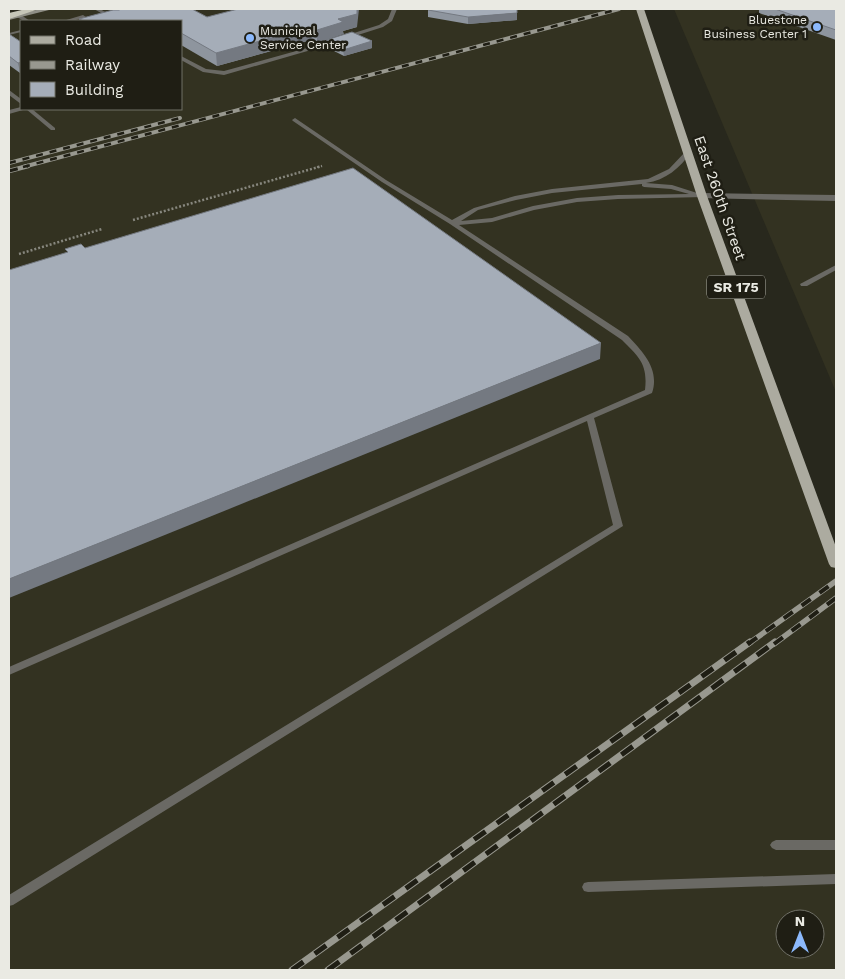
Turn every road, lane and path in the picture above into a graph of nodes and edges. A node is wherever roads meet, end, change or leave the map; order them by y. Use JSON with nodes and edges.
{"nodes":[{"id":1,"x":35,"y":9,"type":"edge"},
{"id":2,"x":49,"y":9,"type":"edge"},
{"id":3,"x":97,"y":9,"type":"edge"},
{"id":4,"x":394,"y":9,"type":"edge"},
{"id":5,"x":640,"y":9,"type":"edge"},
{"id":6,"x":18,"y":16,"type":"junction"},
{"id":7,"x":9,"y":17,"type":"edge"},
{"id":8,"x":83,"y":17,"type":"edge"},
{"id":9,"x":26,"y":20,"type":"edge"},
{"id":10,"x":70,"y":20,"type":"edge"},
{"id":11,"x":116,"y":20,"type":"edge"},
{"id":12,"x":182,"y":59,"type":"edge"},
{"id":13,"x":9,"y":92,"type":"edge"},
{"id":14,"x":20,"y":101,"type":"edge"},
{"id":15,"x":30,"y":110,"type":"edge"},
{"id":16,"x":295,"y":120,"type":"dead end"},
{"id":17,"x":53,"y":129,"type":"dead end"},
{"id":18,"x":688,"y":152,"type":"junction"},
{"id":19,"x":322,"y":166,"type":"dead end"},
{"id":20,"x":603,"y":185,"type":"junction"},
{"id":21,"x":702,"y":196,"type":"junction"},
{"id":22,"x":836,"y":198,"type":"edge"},
{"id":23,"x":133,"y":220,"type":"dead end"},
{"id":24,"x":452,"y":223,"type":"junction"},
{"id":25,"x":102,"y":229,"type":"dead end"},
{"id":26,"x":19,"y":254,"type":"dead end"},
{"id":27,"x":836,"y":267,"type":"edge"},
{"id":28,"x":804,"y":284,"type":"dead end"},
{"id":29,"x":590,"y":418,"type":"junction"},
{"id":30,"x":836,"y":564,"type":"edge"},
{"id":31,"x":9,"y":671,"type":"edge"},
{"id":32,"x":776,"y":845,"type":"dead end"},
{"id":33,"x":836,"y":845,"type":"edge"},
{"id":34,"x":836,"y":879,"type":"edge"},
{"id":35,"x":588,"y":886,"type":"dead end"},
{"id":36,"x":9,"y":901,"type":"edge"}],
"edges":[{"from":1,"to":7,"type":"highway"},
{"from":2,"to":6,"type":"street"},
{"from":3,"to":11,"type":"lane"},
{"from":4,"to":12,"type":"lane"},
{"from":5,"to":18,"type":"main road","name":"East 260th Street","number":"SR 175"},
{"from":6,"to":7,"type":"street"},
{"from":6,"to":9,"type":"lane"},
{"from":8,"to":10,"type":"lane"},
{"from":13,"to":14,"type":"lane"},
{"from":15,"to":17,"type":"lane"},
{"from":16,"to":24,"type":"lane"},
{"from":18,"to":20,"type":"lane"},
{"from":18,"to":21,"type":"main road","name":"East 260th Street","number":"SR 175"},
{"from":19,"to":23,"type":"path"},
{"from":20,"to":21,"type":"lane"},
{"from":20,"to":24,"type":"lane"},
{"from":21,"to":22,"type":"street"},
{"from":21,"to":24,"type":"lane"},
{"from":21,"to":30,"type":"main road","name":"East 260th Street","number":"SR 175"},
{"from":24,"to":29,"type":"lane"},
{"from":25,"to":26,"type":"path"},
{"from":27,"to":28,"type":"lane"},
{"from":29,"to":31,"type":"lane"},
{"from":29,"to":36,"type":"lane"},
{"from":32,"to":33,"type":"lane"},
{"from":34,"to":35,"type":"lane"}]}
